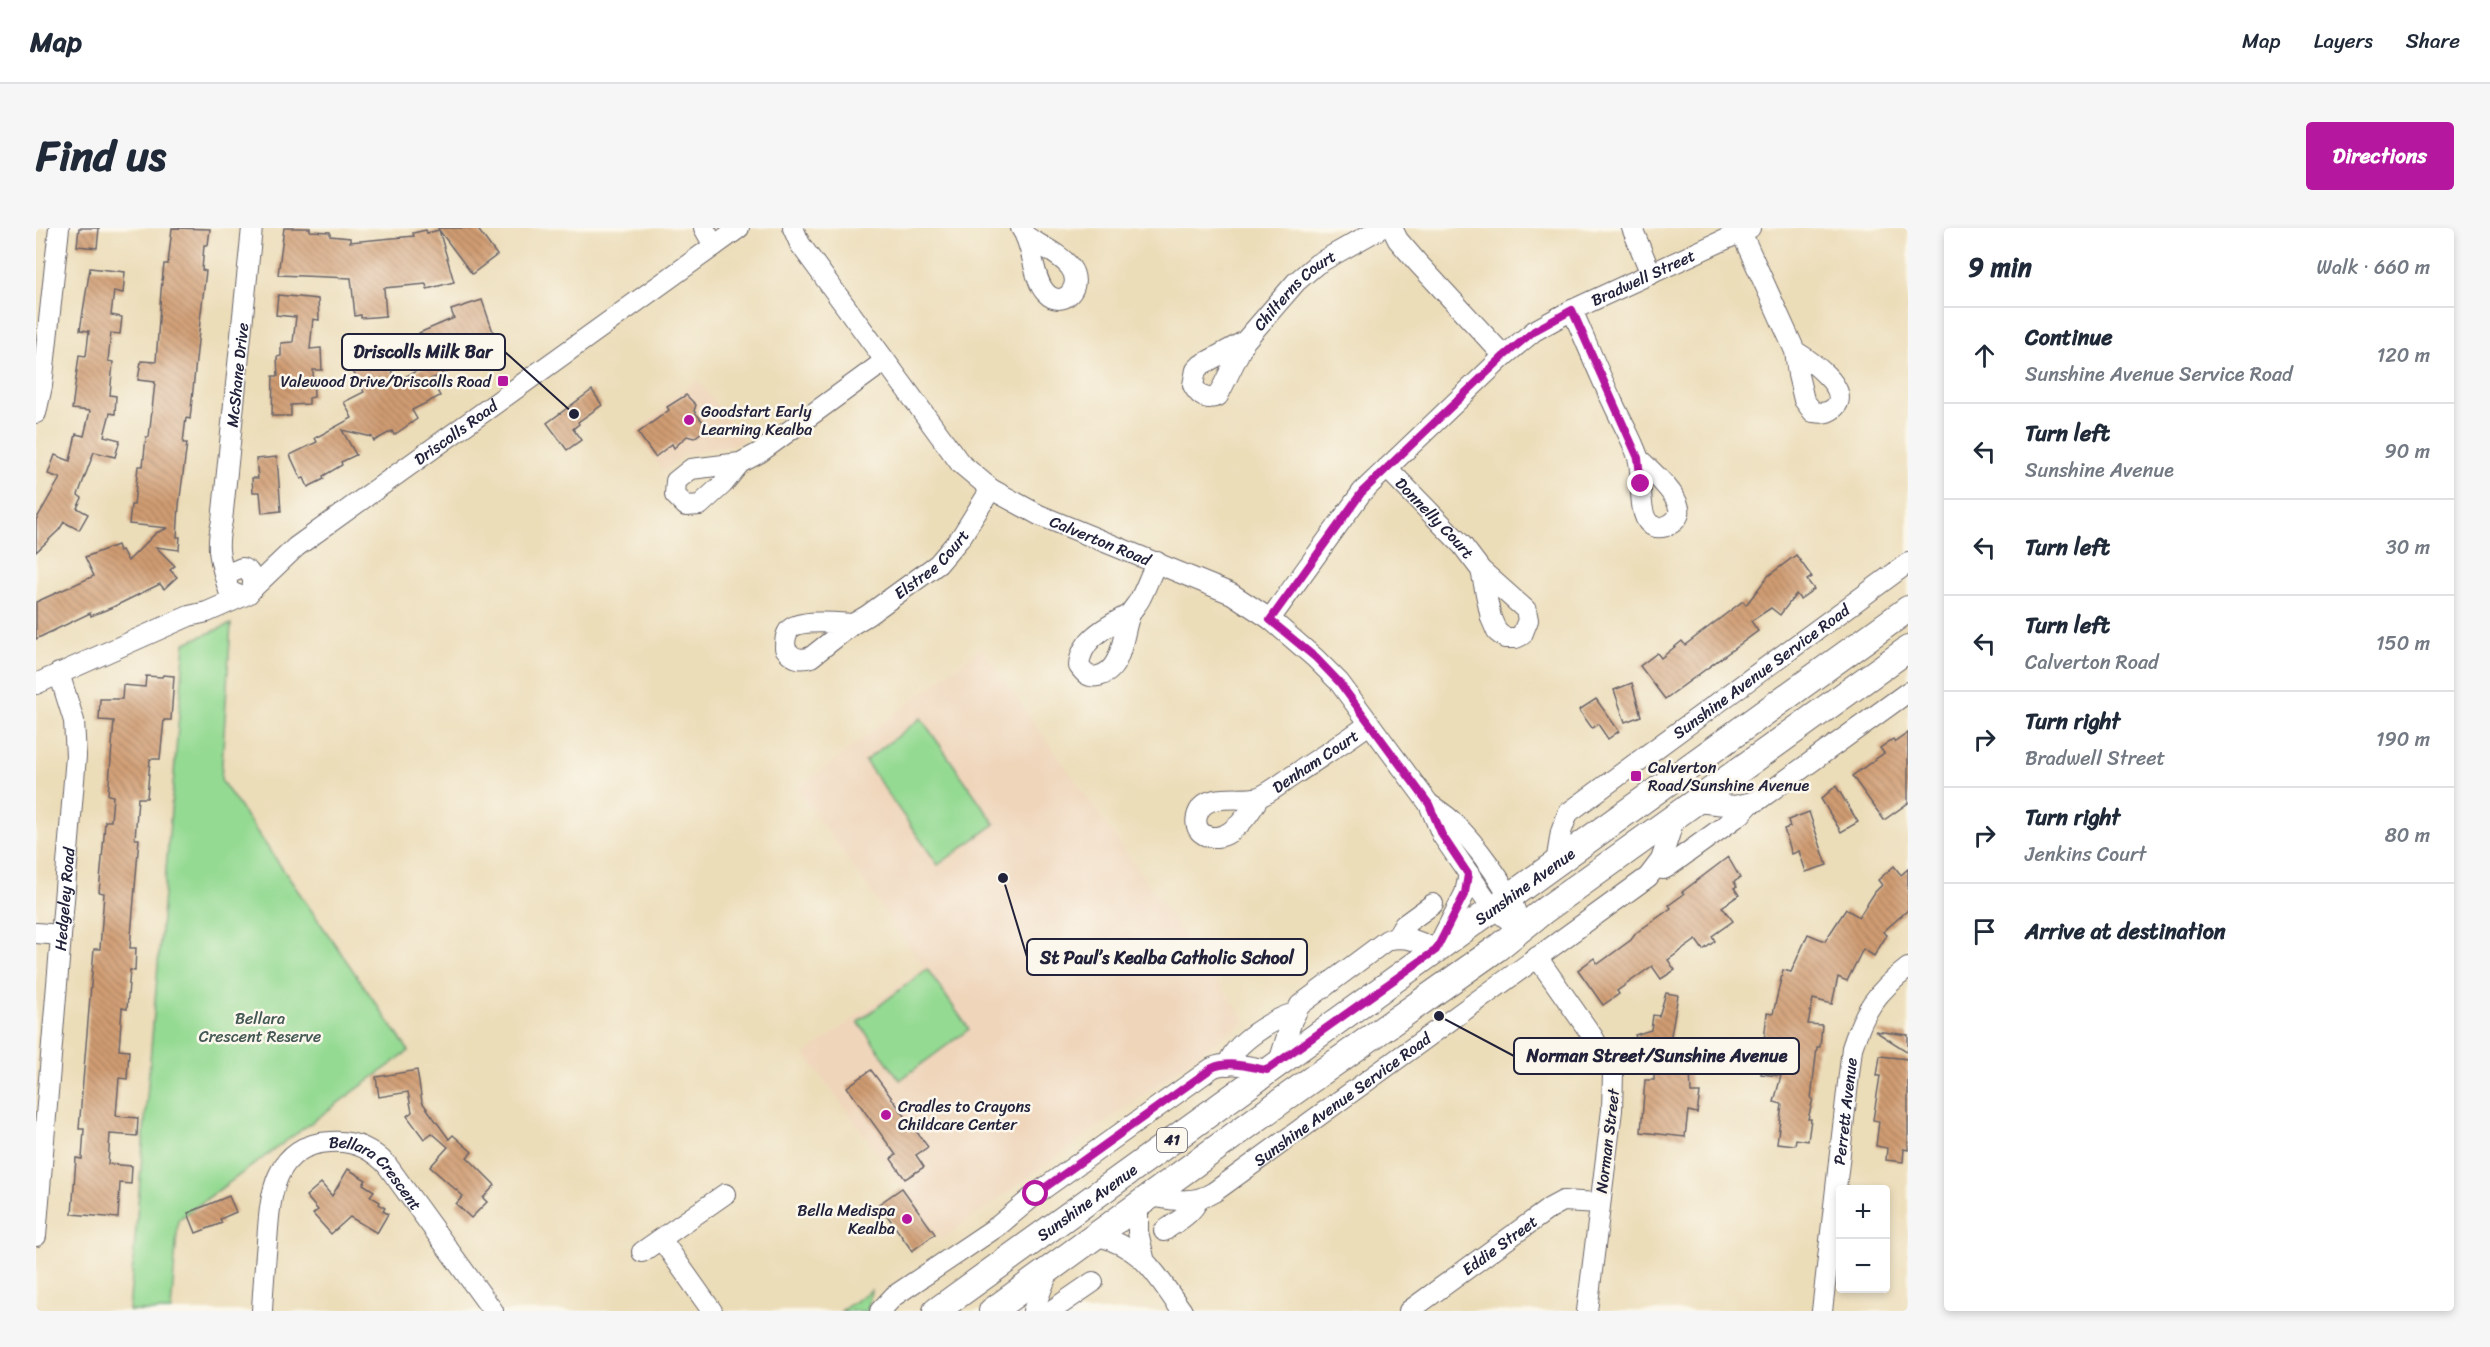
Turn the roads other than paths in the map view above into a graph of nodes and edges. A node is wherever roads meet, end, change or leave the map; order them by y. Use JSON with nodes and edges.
{"nodes":[{"id":1,"x":59,"y":228,"type":"edge"},
{"id":2,"x":252,"y":228,"type":"edge"},
{"id":3,"x":704,"y":228,"type":"edge"},
{"id":4,"x":782,"y":228,"type":"edge"},
{"id":5,"x":1381,"y":228,"type":"edge"},
{"id":6,"x":1392,"y":228,"type":"edge"},
{"id":7,"x":1632,"y":228,"type":"edge"},
{"id":8,"x":740,"y":230,"type":"edge"},
{"id":9,"x":1746,"y":230,"type":"edge"},
{"id":10,"x":796,"y":236,"type":"edge"},
{"id":11,"x":714,"y":246,"type":"junction"},
{"id":12,"x":1651,"y":274,"type":"junction"},
{"id":13,"x":1572,"y":310,"type":"junction"},
{"id":14,"x":42,"y":331,"type":"edge"},
{"id":15,"x":1245,"y":341,"type":"dead end"},
{"id":16,"x":1796,"y":351,"type":"dead end"},
{"id":17,"x":1504,"y":356,"type":"junction"},
{"id":18,"x":885,"y":361,"type":"junction"},
{"id":19,"x":36,"y":413,"type":"edge"},
{"id":20,"x":1638,"y":458,"type":"dead end"},
{"id":21,"x":740,"y":463,"type":"dead end"},
{"id":22,"x":1387,"y":468,"type":"junction"},
{"id":23,"x":992,"y":489,"type":"junction"},
{"id":24,"x":222,"y":520,"type":"junction"},
{"id":25,"x":296,"y":547,"type":"junction"},
{"id":26,"x":1157,"y":562,"type":"junction"},
{"id":27,"x":1908,"y":563,"type":"edge"},
{"id":28,"x":243,"y":569,"type":"junction"},
{"id":29,"x":1481,"y":570,"type":"dead end"},
{"id":30,"x":236,"y":587,"type":"junction"},
{"id":31,"x":1908,"y":609,"type":"edge"},
{"id":32,"x":1131,"y":613,"type":"dead end"},
{"id":33,"x":1270,"y":620,"type":"junction"},
{"id":34,"x":853,"y":624,"type":"dead end"},
{"id":35,"x":1908,"y":649,"type":"edge"},
{"id":36,"x":59,"y":673,"type":"junction"},
{"id":37,"x":36,"y":684,"type":"edge"},
{"id":38,"x":1908,"y":692,"type":"edge"},
{"id":39,"x":1369,"y":724,"type":"junction"},
{"id":40,"x":1259,"y":797,"type":"dead end"},
{"id":41,"x":1696,"y":802,"type":"junction"},
{"id":42,"x":1429,"y":804,"type":"junction"},
{"id":43,"x":1750,"y":804,"type":"junction"},
{"id":44,"x":1675,"y":817,"type":"junction"},
{"id":45,"x":1556,"y":863,"type":"junction"},
{"id":46,"x":1656,"y":868,"type":"junction"},
{"id":47,"x":1468,"y":874,"type":"junction"},
{"id":48,"x":1502,"y":902,"type":"junction"},
{"id":49,"x":1433,"y":904,"type":"dead end"},
{"id":50,"x":1522,"y":930,"type":"junction"},
{"id":51,"x":36,"y":933,"type":"edge"},
{"id":52,"x":61,"y":935,"type":"junction"},
{"id":53,"x":1396,"y":938,"type":"junction"},
{"id":54,"x":1436,"y":950,"type":"junction"},
{"id":55,"x":1537,"y":957,"type":"junction"},
{"id":56,"x":1908,"y":968,"type":"edge"},
{"id":57,"x":1295,"y":1013,"type":"junction"},
{"id":58,"x":1228,"y":1065,"type":"junction"},
{"id":59,"x":1273,"y":1066,"type":"junction"},
{"id":60,"x":41,"y":1108,"type":"edge"},
{"id":61,"x":725,"y":1194,"type":"dead end"},
{"id":62,"x":1144,"y":1200,"type":"junction"},
{"id":63,"x":1198,"y":1200,"type":"junction"},
{"id":64,"x":1599,"y":1203,"type":"junction"},
{"id":65,"x":1164,"y":1231,"type":"dead end"},
{"id":66,"x":1096,"y":1235,"type":"junction"},
{"id":67,"x":36,"y":1236,"type":"edge"},
{"id":68,"x":661,"y":1239,"type":"junction"},
{"id":69,"x":642,"y":1252,"type":"dead end"},
{"id":70,"x":1144,"y":1258,"type":"junction"},
{"id":71,"x":1049,"y":1270,"type":"junction"},
{"id":72,"x":1093,"y":1282,"type":"dead end"},
{"id":73,"x":262,"y":1311,"type":"edge"},
{"id":74,"x":493,"y":1311,"type":"edge"},
{"id":75,"x":712,"y":1311,"type":"edge"},
{"id":76,"x":880,"y":1311,"type":"edge"},
{"id":77,"x":936,"y":1311,"type":"edge"},
{"id":78,"x":992,"y":1311,"type":"edge"},
{"id":79,"x":1033,"y":1311,"type":"edge"},
{"id":80,"x":1051,"y":1311,"type":"edge"},
{"id":81,"x":1182,"y":1311,"type":"edge"},
{"id":82,"x":1409,"y":1311,"type":"edge"},
{"id":83,"x":1587,"y":1311,"type":"edge"},
{"id":84,"x":1822,"y":1311,"type":"edge"}],
"edges":[{"from":1,"to":14,"type":"street"},
{"from":2,"to":24,"type":"street","name":"McShane Drive"},
{"from":3,"to":11,"type":"street"},
{"from":4,"to":10,"type":"street","name":"Calverton Road"},
{"from":5,"to":15,"type":"street","name":"Chilterns Court"},
{"from":6,"to":17,"type":"street"},
{"from":7,"to":12,"type":"street"},
{"from":8,"to":11,"type":"street","name":"Driscolls Road"},
{"from":9,"to":12,"type":"street","name":"Bradwell Street"},
{"from":9,"to":16,"type":"street"},
{"from":10,"to":18,"type":"street","name":"Calverton Road"},
{"from":11,"to":25,"type":"street","name":"Driscolls Road"},
{"from":12,"to":13,"type":"street","name":"Bradwell Street"},
{"from":13,"to":17,"type":"street","name":"Bradwell Street"},
{"from":13,"to":20,"type":"street"},
{"from":14,"to":19,"type":"street"},
{"from":17,"to":22,"type":"street","name":"Bradwell Street"},
{"from":18,"to":21,"type":"street"},
{"from":18,"to":23,"type":"street","name":"Calverton Road"},
{"from":22,"to":29,"type":"street","name":"Donnelly Court"},
{"from":22,"to":33,"type":"street","name":"Bradwell Street"},
{"from":23,"to":26,"type":"street","name":"Calverton Road"},
{"from":23,"to":34,"type":"street","name":"Elstree Court"},
{"from":24,"to":28,"type":"street","name":"McShane Drive"},
{"from":24,"to":30,"type":"street","name":"McShane Drive"},
{"from":25,"to":28,"type":"street","name":"Driscolls Road"},
{"from":25,"to":30,"type":"street","name":"Driscolls Road"},
{"from":26,"to":32,"type":"street"},
{"from":26,"to":33,"type":"street","name":"Calverton Road"},
{"from":27,"to":45,"type":"street","name":"Sunshine Avenue Service Road"},
{"from":28,"to":30,"type":"street"},
{"from":30,"to":36,"type":"street","name":"Driscolls Road"},
{"from":31,"to":45,"type":"main road","name":"Sunshine Avenue","number":"41"},
{"from":33,"to":39,"type":"street","name":"Calverton Road"},
{"from":35,"to":41,"type":"main road","name":"Sunshine Avenue","number":"41"},
{"from":36,"to":37,"type":"street","name":"Driscolls Road"},
{"from":36,"to":52,"type":"street","name":"Hedgeley Road"},
{"from":38,"to":43,"type":"street","name":"Sunshine Avenue Service Road"},
{"from":39,"to":40,"type":"street","name":"Denham Court"},
{"from":39,"to":42,"type":"street","name":"Calverton Road"},
{"from":41,"to":43,"type":"street"},
{"from":41,"to":44,"type":"main road","name":"Sunshine Avenue","number":"41"},
{"from":42,"to":47,"type":"street","name":"Calverton Road"},
{"from":42,"to":48,"type":"street","name":"Calverton Road"},
{"from":43,"to":46,"type":"street","name":"Sunshine Avenue Service Road"},
{"from":44,"to":46,"type":"street","name":"Sunshine Avenue Service Road"},
{"from":44,"to":50,"type":"main road","name":"Sunshine Avenue","number":"41"},
{"from":45,"to":48,"type":"main road","name":"Sunshine Avenue","number":"41"},
{"from":46,"to":55,"type":"street","name":"Sunshine Avenue Service Road"},
{"from":47,"to":48,"type":"street","name":"Calverton Road"},
{"from":47,"to":54,"type":"street"},
{"from":48,"to":50,"type":"street","name":"Calverton Road"},
{"from":48,"to":54,"type":"main road","name":"Sunshine Avenue","number":"41"},
{"from":49,"to":53,"type":"street"},
{"from":50,"to":62,"type":"main road","name":"Sunshine Avenue","number":"41"},
{"from":51,"to":52,"type":"street"},
{"from":52,"to":60,"type":"street","name":"Hedgeley Road"},
{"from":53,"to":54,"type":"street"},
{"from":53,"to":57,"type":"street"},
{"from":54,"to":59,"type":"main road","name":"Sunshine Avenue","number":"41"},
{"from":55,"to":63,"type":"street","name":"Sunshine Avenue Service Road"},
{"from":55,"to":64,"type":"street","name":"Norman Street"},
{"from":56,"to":84,"type":"street","name":"Perrett Avenue"},
{"from":57,"to":58,"type":"street"},
{"from":57,"to":59,"type":"street"},
{"from":58,"to":59,"type":"street"},
{"from":58,"to":76,"type":"street"},
{"from":59,"to":77,"type":"main road","name":"Sunshine Avenue","number":"41"},
{"from":60,"to":67,"type":"street","name":"Hedgeley Road"},
{"from":61,"to":68,"type":"street"},
{"from":62,"to":63,"type":"street"},
{"from":62,"to":66,"type":"main road","name":"Sunshine Avenue","number":"41"},
{"from":62,"to":70,"type":"street"},
{"from":63,"to":65,"type":"street","name":"Sunshine Avenue Service Road"},
{"from":64,"to":82,"type":"street","name":"Eddie Street"},
{"from":64,"to":83,"type":"street","name":"Norman Street"},
{"from":66,"to":70,"type":"street"},
{"from":66,"to":71,"type":"main road","name":"Sunshine Avenue","number":"41"},
{"from":68,"to":69,"type":"street"},
{"from":68,"to":75,"type":"street"},
{"from":70,"to":81,"type":"street"},
{"from":71,"to":78,"type":"main road","name":"Sunshine Avenue","number":"41"},
{"from":71,"to":79,"type":"street"},
{"from":72,"to":80,"type":"street"},
{"from":73,"to":74,"type":"street","name":"Bellara Crescent"}]}
